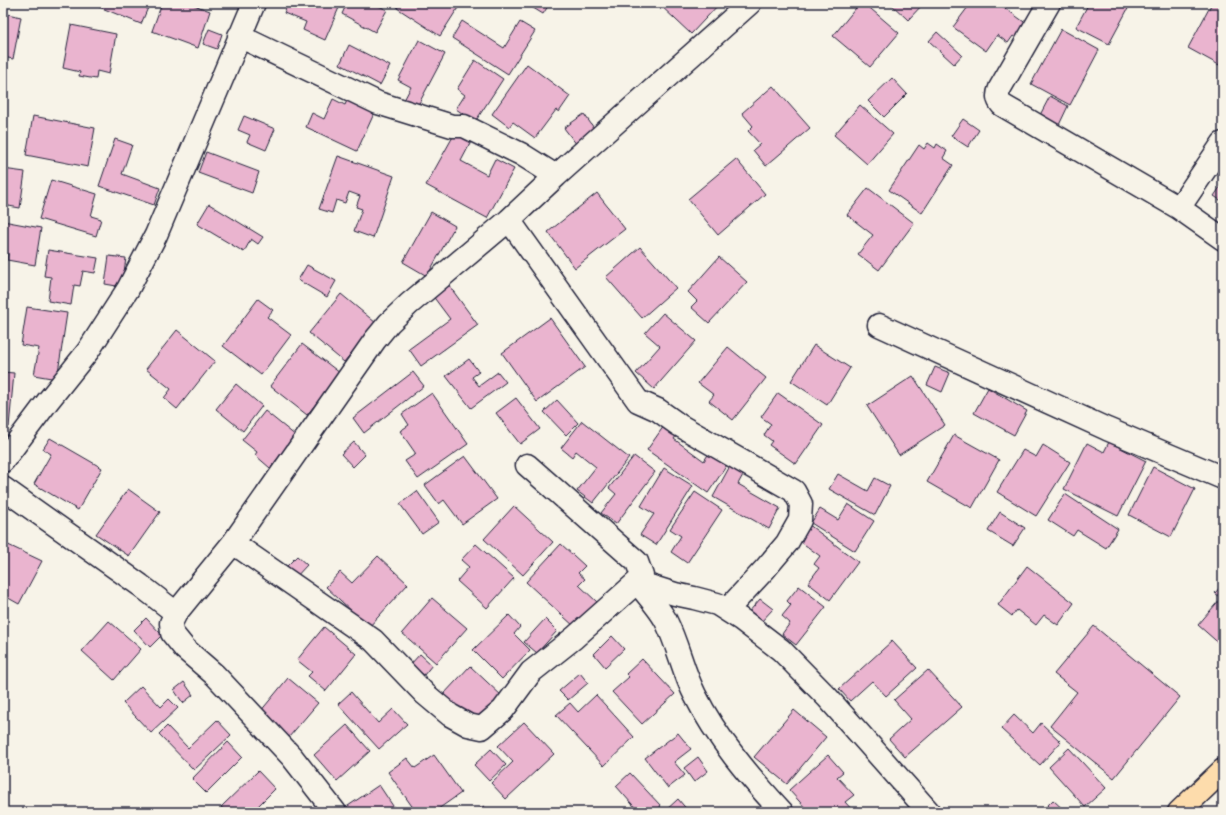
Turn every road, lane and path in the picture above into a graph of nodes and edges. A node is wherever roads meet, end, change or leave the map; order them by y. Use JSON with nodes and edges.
{"nodes":[{"id":1,"x":254,"y":3,"type":"edge"},
{"id":2,"x":750,"y":3,"type":"edge"},
{"id":3,"x":1049,"y":3,"type":"edge"},
{"id":4,"x":239,"y":36,"type":"junction"},
{"id":5,"x":1223,"y":143,"type":"edge"},
{"id":6,"x":556,"y":176,"type":"junction"},
{"id":7,"x":1179,"y":208,"type":"junction"},
{"id":8,"x":508,"y":220,"type":"junction"},
{"id":9,"x":1223,"y":240,"type":"edge"},
{"id":10,"x":879,"y":325,"type":"dead end"},
{"id":11,"x":3,"y":461,"type":"edge"},
{"id":12,"x":527,"y":465,"type":"dead end"},
{"id":13,"x":1223,"y":478,"type":"edge"},
{"id":14,"x":3,"y":488,"type":"edge"},
{"id":15,"x":233,"y":543,"type":"junction"},
{"id":16,"x":637,"y":582,"type":"junction"},
{"id":17,"x":727,"y":610,"type":"junction"},
{"id":18,"x":176,"y":613,"type":"junction"},
{"id":19,"x":1223,"y":770,"type":"edge"},
{"id":20,"x":335,"y":812,"type":"edge"},
{"id":21,"x":782,"y":812,"type":"edge"},
{"id":22,"x":929,"y":812,"type":"edge"},
{"id":23,"x":1179,"y":812,"type":"edge"}],
"edges":[{"from":1,"to":4,"type":"street"},
{"from":2,"to":6,"type":"street"},
{"from":3,"to":7,"type":"street"},
{"from":4,"to":6,"type":"street"},
{"from":4,"to":11,"type":"street"},
{"from":5,"to":7,"type":"street"},
{"from":6,"to":8,"type":"street"},
{"from":7,"to":9,"type":"street"},
{"from":8,"to":15,"type":"street"},
{"from":8,"to":17,"type":"street"},
{"from":10,"to":13,"type":"street"},
{"from":12,"to":16,"type":"street"},
{"from":14,"to":18,"type":"street"},
{"from":15,"to":16,"type":"street"},
{"from":15,"to":18,"type":"street"},
{"from":16,"to":17,"type":"street"},
{"from":16,"to":21,"type":"street"},
{"from":17,"to":22,"type":"street"},
{"from":18,"to":20,"type":"street"},
{"from":19,"to":23,"type":"main road"}]}
